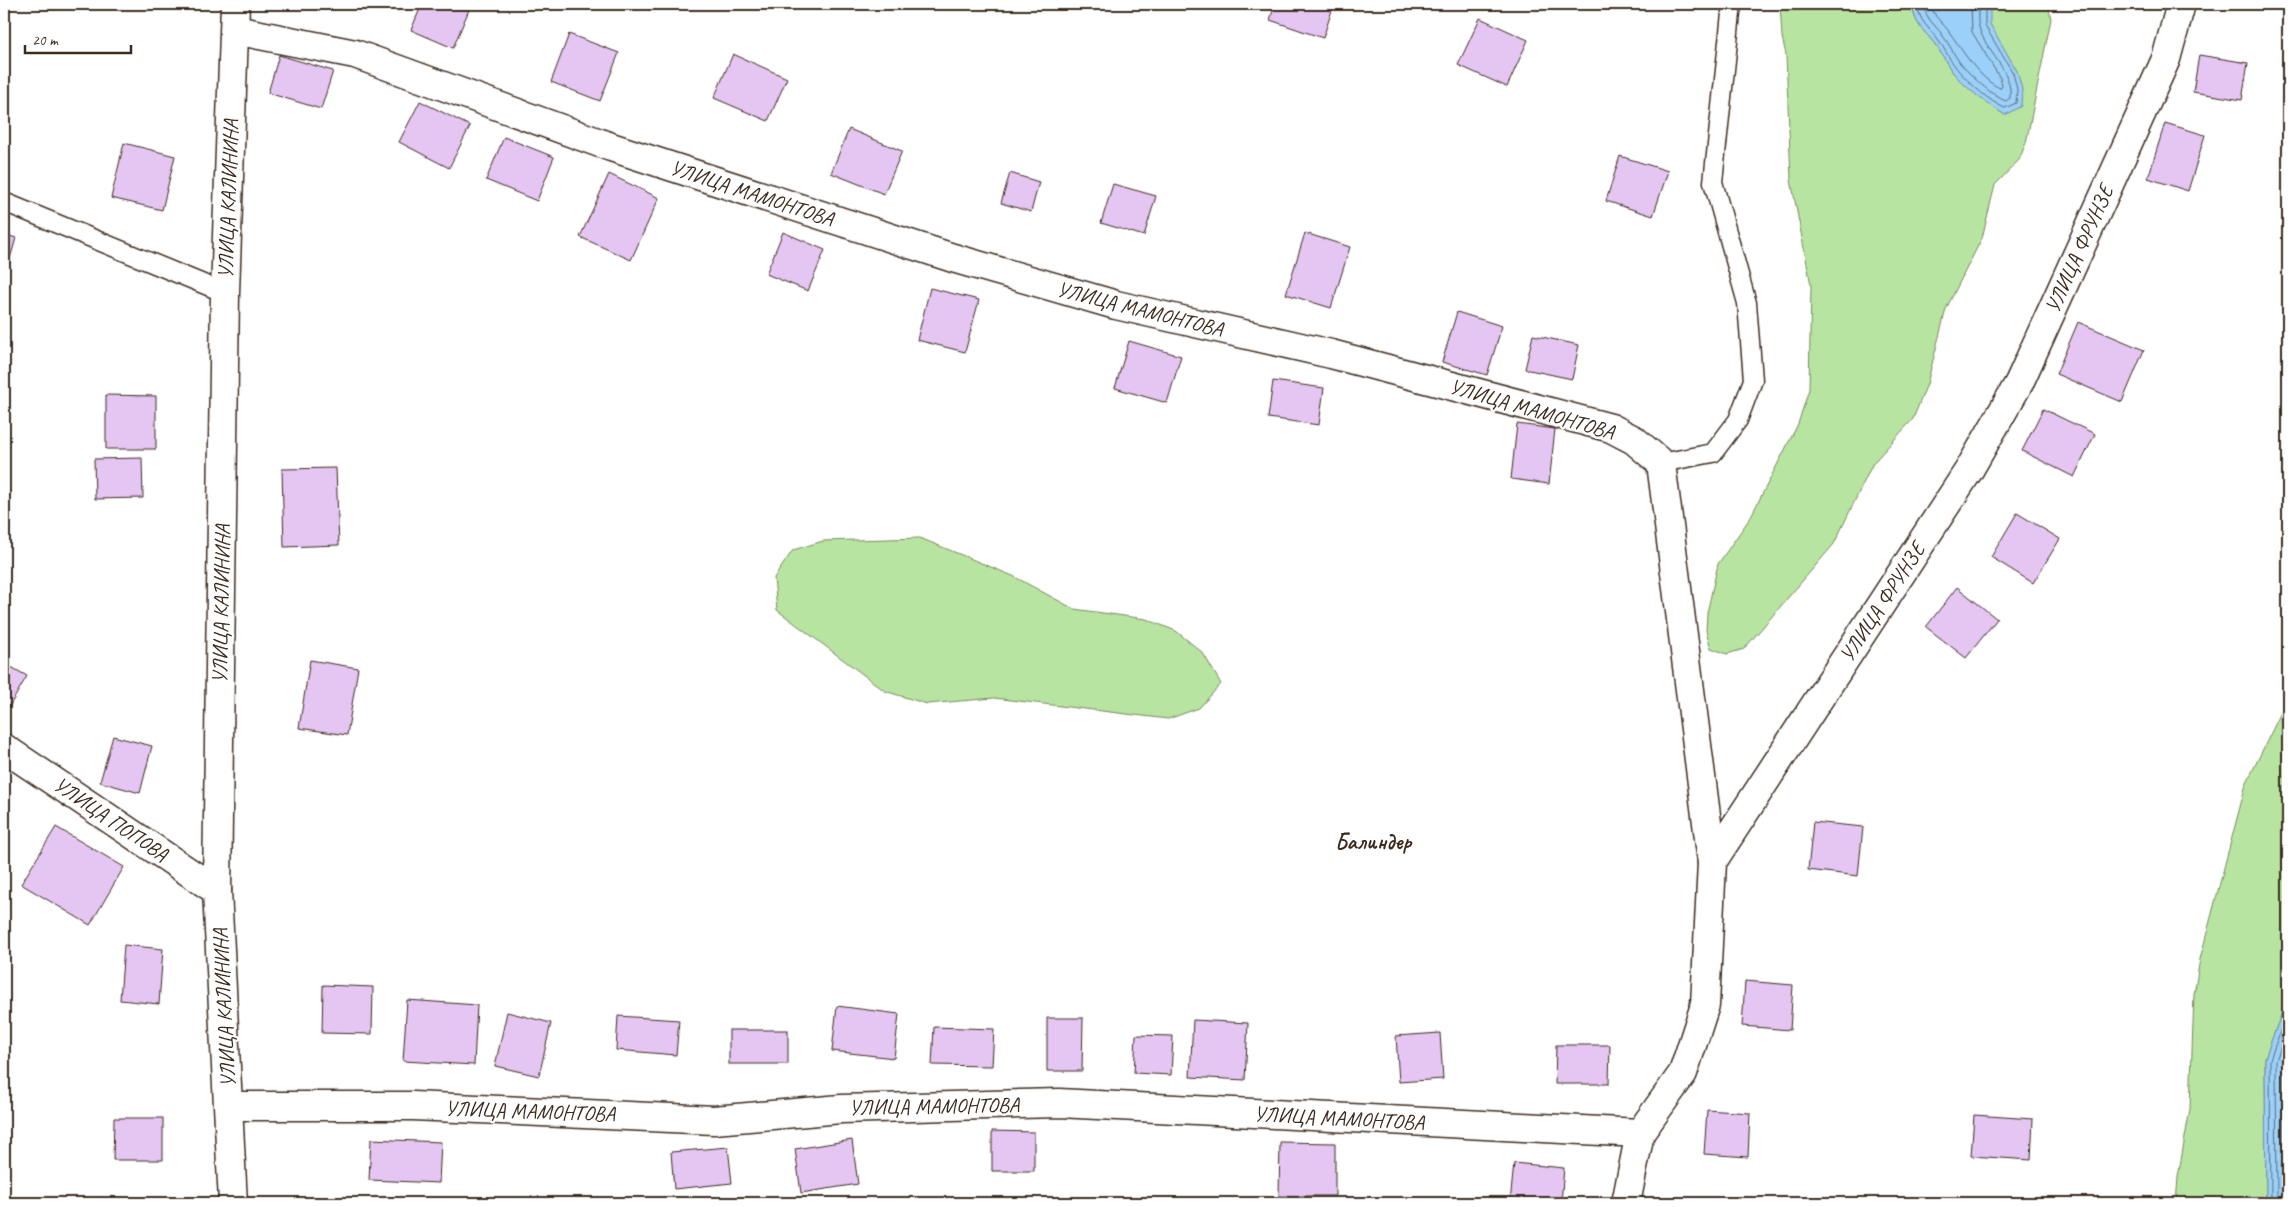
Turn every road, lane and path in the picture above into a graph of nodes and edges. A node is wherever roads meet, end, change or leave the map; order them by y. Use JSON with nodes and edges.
{"nodes":[{"id":1,"x":1732,"y":4,"type":"edge"},
{"id":2,"x":2181,"y":4,"type":"edge"},
{"id":3,"x":235,"y":17,"type":"edge"},
{"id":4,"x":4,"y":202,"type":"edge"},
{"id":5,"x":225,"y":292,"type":"junction"},
{"id":6,"x":1661,"y":463,"type":"junction"},
{"id":7,"x":4,"y":748,"type":"edge"},
{"id":8,"x":1712,"y":862,"type":"junction"},
{"id":9,"x":217,"y":891,"type":"junction"},
{"id":10,"x":229,"y":1106,"type":"junction"},
{"id":11,"x":1640,"y":1134,"type":"junction"},
{"id":12,"x":233,"y":1203,"type":"edge"},
{"id":13,"x":1626,"y":1203,"type":"edge"}],
"edges":[{"from":1,"to":6,"type":"lane"},
{"from":2,"to":8,"type":"street","name":"УЛИЦА ФРУНЗЕ"},
{"from":3,"to":5,"type":"street","name":"УЛИЦА КАЛИНИНА"},
{"from":3,"to":6,"type":"street","name":"УЛИЦА МАМОНТОВА"},
{"from":4,"to":5,"type":"lane"},
{"from":5,"to":9,"type":"street","name":"УЛИЦА КАЛИНИНА"},
{"from":6,"to":8,"type":"street"},
{"from":7,"to":9,"type":"street","name":"УЛИЦА ПОПОВА"},
{"from":8,"to":11,"type":"street"},
{"from":9,"to":10,"type":"street","name":"УЛИЦА КАЛИНИНА"},
{"from":10,"to":11,"type":"street","name":"УЛИЦА МАМОНТОВА"},
{"from":10,"to":12,"type":"street","name":"УЛИЦА КАЛИНИНА"},
{"from":11,"to":13,"type":"street"}]}
